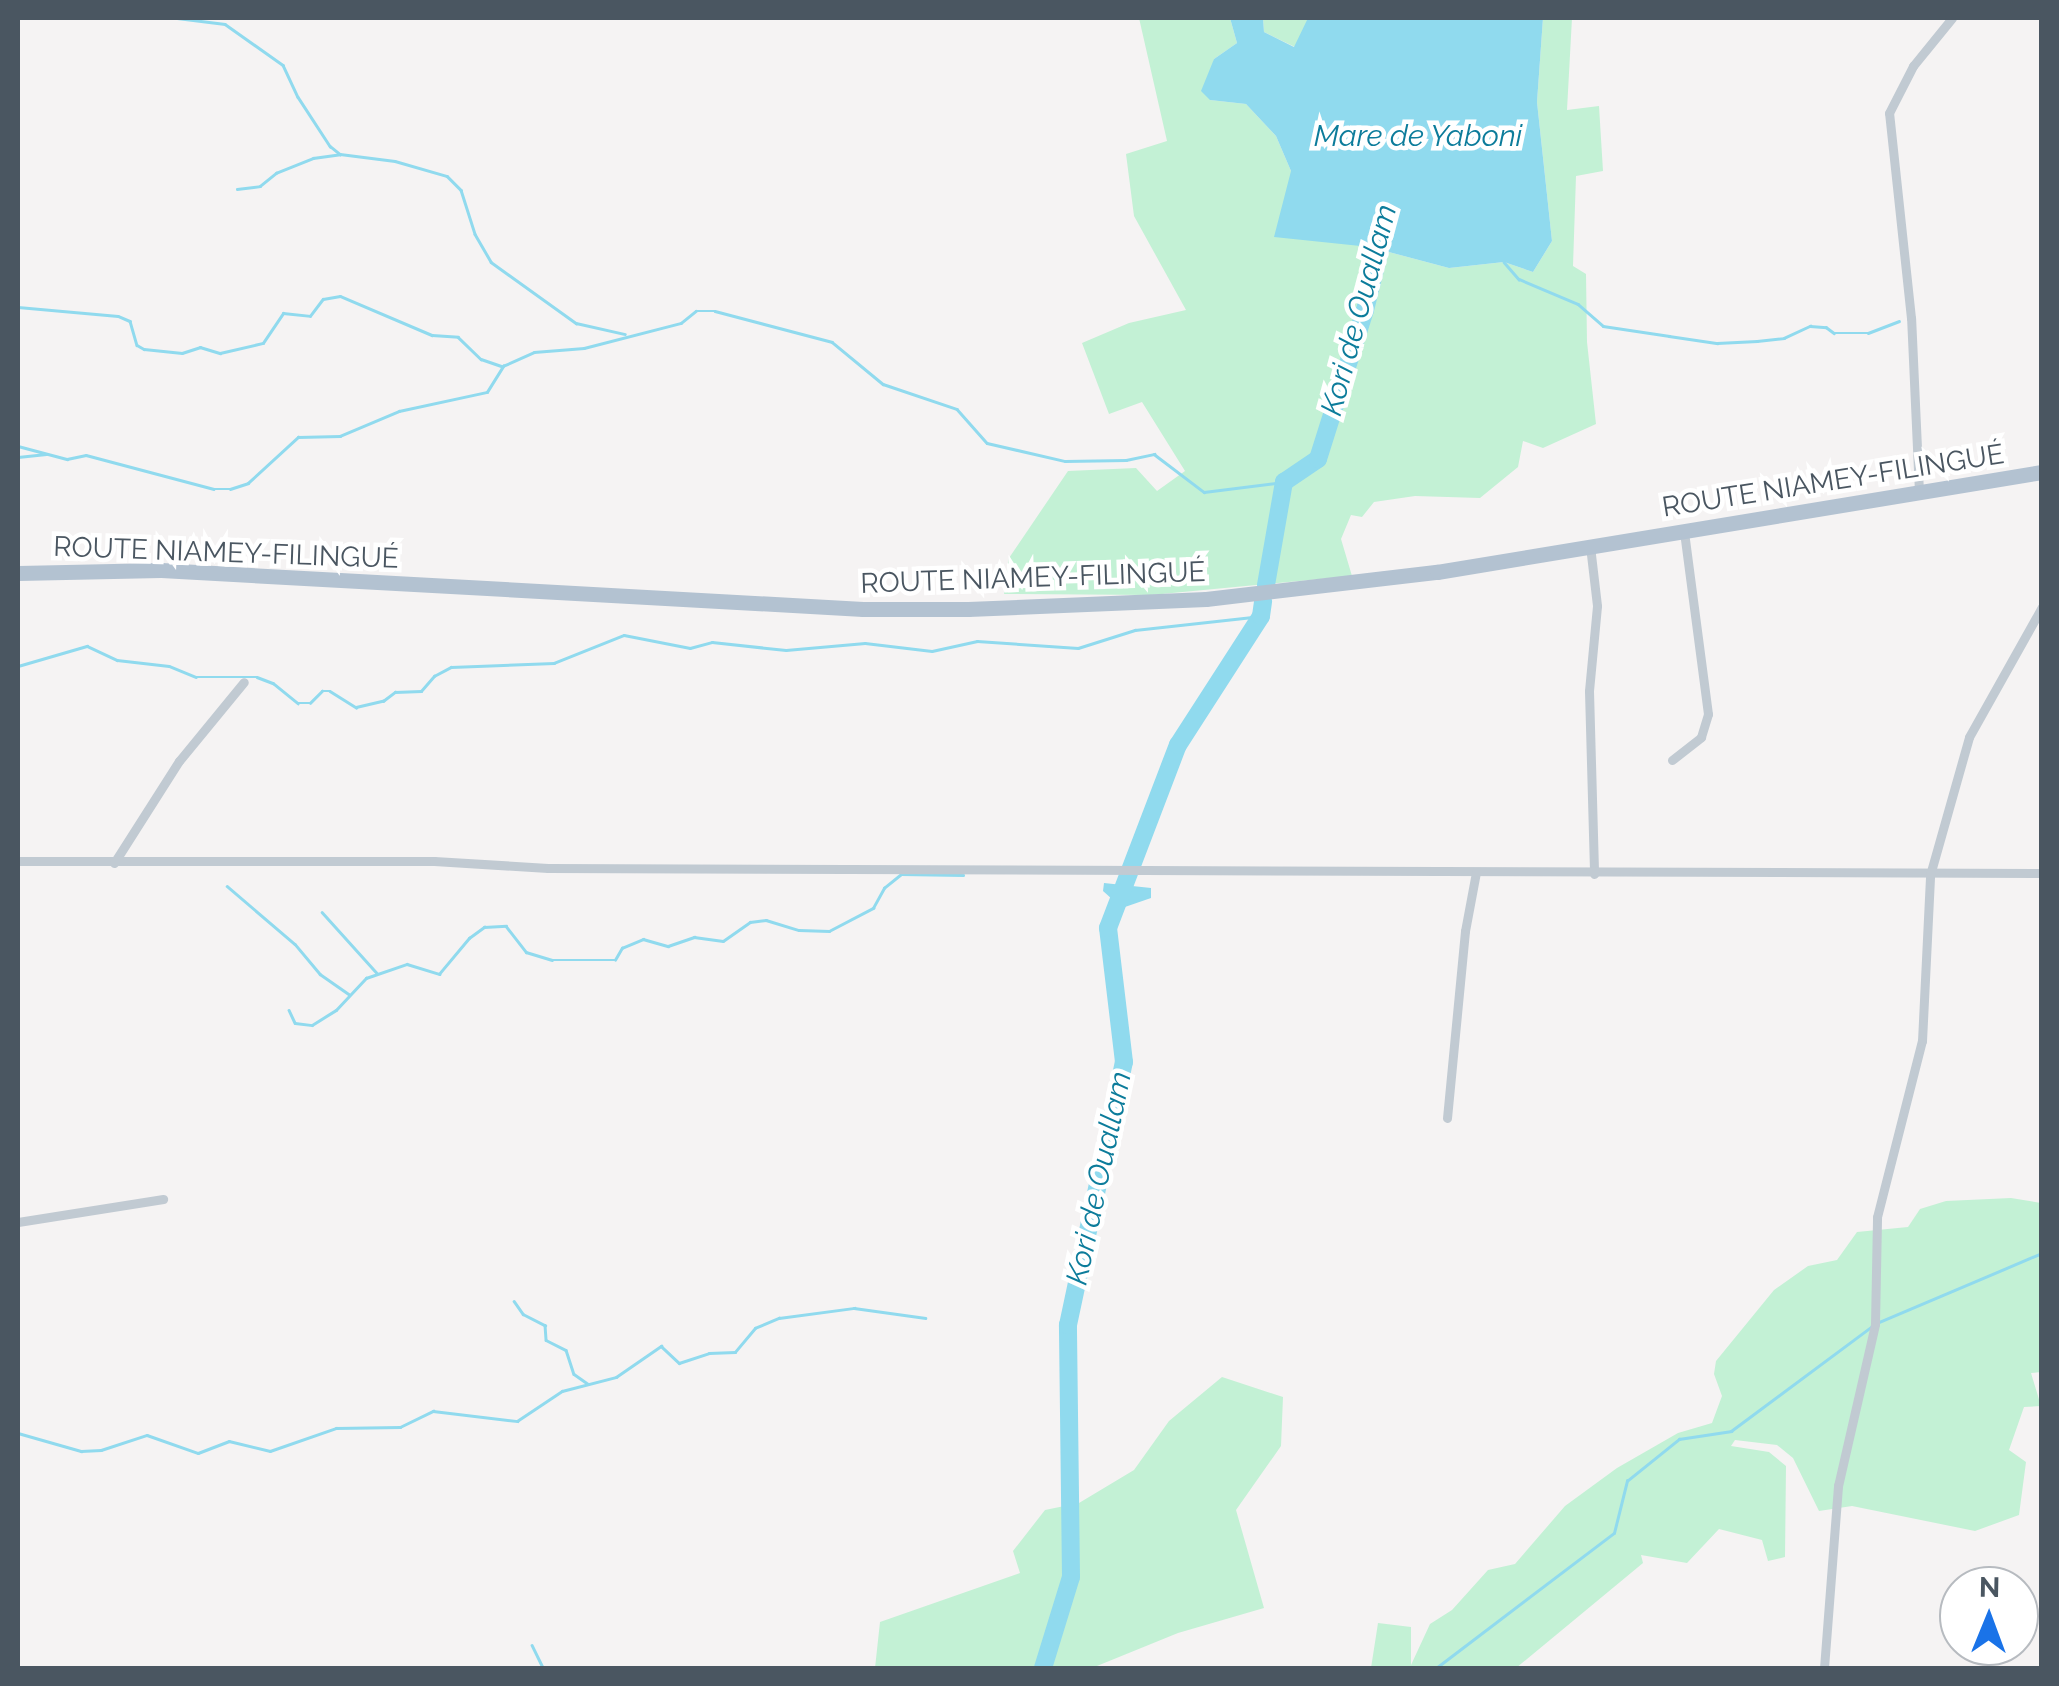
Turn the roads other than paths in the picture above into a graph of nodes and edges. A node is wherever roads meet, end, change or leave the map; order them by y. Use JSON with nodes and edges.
{"nodes":[{"id":1,"x":1952,"y":18,"type":"edge"},
{"id":2,"x":2042,"y":472,"type":"edge"},
{"id":3,"x":1919,"y":492,"type":"junction"},
{"id":4,"x":1684,"y":531,"type":"junction"},
{"id":5,"x":1590,"y":546,"type":"junction"},
{"id":6,"x":18,"y":573,"type":"edge"},
{"id":7,"x":2042,"y":606,"type":"edge"},
{"id":8,"x":244,"y":682,"type":"dead end"},
{"id":9,"x":1672,"y":760,"type":"dead end"},
{"id":10,"x":18,"y":860,"type":"edge"},
{"id":11,"x":114,"y":863,"type":"junction"},
{"id":12,"x":1476,"y":872,"type":"junction"},
{"id":13,"x":2042,"y":873,"type":"edge"},
{"id":14,"x":1594,"y":874,"type":"junction"},
{"id":15,"x":1930,"y":875,"type":"junction"},
{"id":16,"x":1447,"y":1118,"type":"dead end"},
{"id":17,"x":164,"y":1199,"type":"dead end"},
{"id":18,"x":18,"y":1222,"type":"edge"},
{"id":19,"x":1824,"y":1668,"type":"edge"}],
"edges":[{"from":1,"to":3,"type":"street"},
{"from":2,"to":3,"type":"main road","name":"ROUTE NIAMEY-FILINGUÉ"},
{"from":3,"to":4,"type":"main road","name":"ROUTE NIAMEY-FILINGUÉ"},
{"from":4,"to":5,"type":"main road","name":"ROUTE NIAMEY-FILINGUÉ"},
{"from":4,"to":9,"type":"street"},
{"from":5,"to":6,"type":"main road","name":"ROUTE NIAMEY-FILINGUÉ"},
{"from":5,"to":14,"type":"street"},
{"from":7,"to":15,"type":"street"},
{"from":8,"to":11,"type":"street"},
{"from":10,"to":11,"type":"street"},
{"from":11,"to":12,"type":"street"},
{"from":12,"to":14,"type":"street"},
{"from":12,"to":16,"type":"street"},
{"from":13,"to":15,"type":"street"},
{"from":14,"to":15,"type":"street"},
{"from":15,"to":19,"type":"street"},
{"from":17,"to":18,"type":"street"}]}
